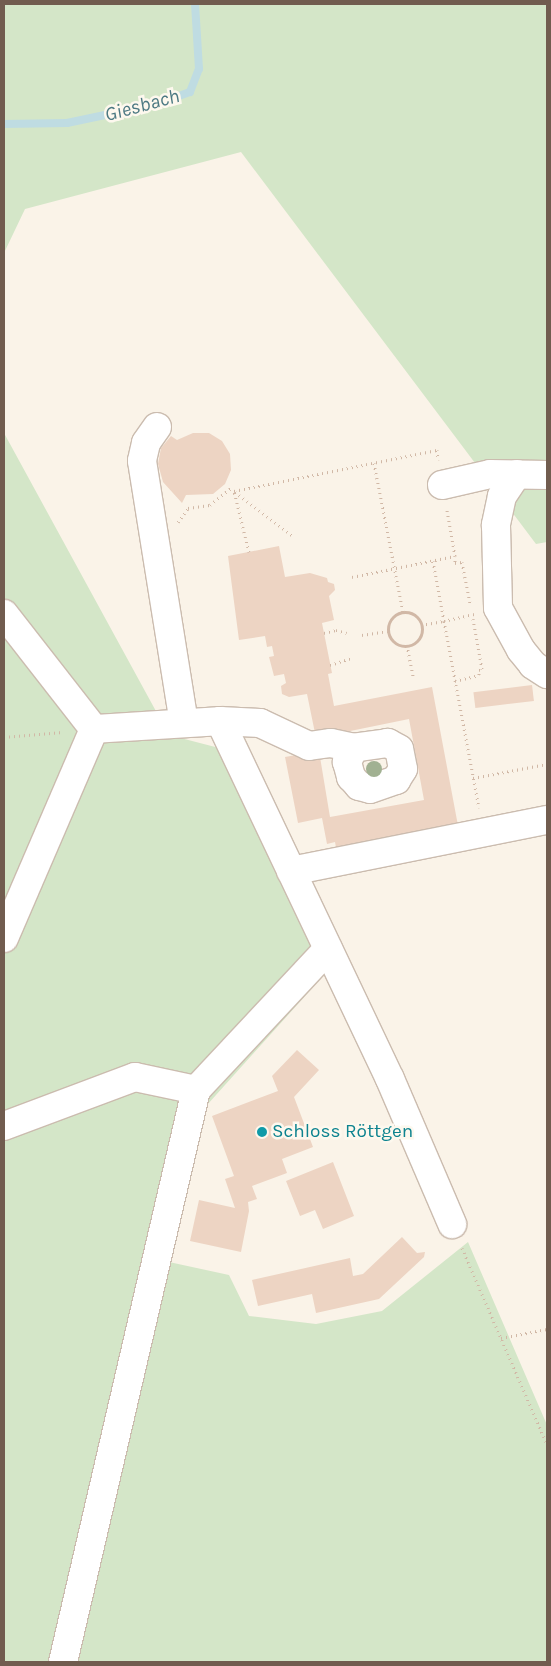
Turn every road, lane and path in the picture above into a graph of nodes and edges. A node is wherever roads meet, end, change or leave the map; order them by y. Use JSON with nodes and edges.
{"nodes":[{"id":1,"x":157,"y":427,"type":"dead end"},
{"id":2,"x":374,"y":463,"type":"junction"},
{"id":3,"x":517,"y":474,"type":"junction"},
{"id":4,"x":547,"y":475,"type":"edge"},
{"id":5,"x":225,"y":484,"type":"dead end"},
{"id":6,"x":442,"y":485,"type":"junction"},
{"id":7,"x":232,"y":490,"type":"junction"},
{"id":8,"x":293,"y":536,"type":"dead end"},
{"id":9,"x":249,"y":552,"type":"dead end"},
{"id":10,"x":156,"y":554,"type":"junction"},
{"id":11,"x":455,"y":556,"type":"junction"},
{"id":12,"x":433,"y":561,"type":"junction"},
{"id":13,"x":394,"y":568,"type":"junction"},
{"id":14,"x":352,"y":577,"type":"dead end"},
{"id":15,"x":403,"y":612,"type":"junction"},
{"id":16,"x":4,"y":614,"type":"edge"},
{"id":17,"x":460,"y":617,"type":"dead end"},
{"id":18,"x":444,"y":620,"type":"junction"},
{"id":19,"x":421,"y":625,"type":"junction"},
{"id":20,"x":388,"y":631,"type":"junction"},
{"id":21,"x":324,"y":633,"type":"dead end"},
{"id":22,"x":347,"y":633,"type":"dead end"},
{"id":23,"x":362,"y":635,"type":"dead end"},
{"id":24,"x":407,"y":645,"type":"junction"},
{"id":25,"x":352,"y":658,"type":"dead end"},
{"id":26,"x":330,"y":665,"type":"dead end"},
{"id":27,"x":547,"y":674,"type":"edge"},
{"id":28,"x":413,"y":678,"type":"dead end"},
{"id":29,"x":455,"y":681,"type":"junction"},
{"id":30,"x":220,"y":721,"type":"junction"},
{"id":31,"x":184,"y":723,"type":"junction"},
{"id":32,"x":94,"y":730,"type":"junction"},
{"id":33,"x":4,"y":737,"type":"edge"},
{"id":34,"x":354,"y":748,"type":"dead end"},
{"id":35,"x":547,"y":764,"type":"edge"},
{"id":36,"x":473,"y":778,"type":"junction"},
{"id":37,"x":547,"y":820,"type":"edge"},
{"id":38,"x":484,"y":832,"type":"junction"},
{"id":39,"x":291,"y":872,"type":"junction"},
{"id":40,"x":4,"y":938,"type":"edge"},
{"id":41,"x":328,"y":949,"type":"junction"},
{"id":42,"x":196,"y":1090,"type":"junction"},
{"id":43,"x":4,"y":1126,"type":"edge"},
{"id":44,"x":452,"y":1224,"type":"joint"},
{"id":45,"x":547,"y":1329,"type":"edge"},
{"id":46,"x":501,"y":1338,"type":"junction"},
{"id":47,"x":547,"y":1444,"type":"edge"},
{"id":48,"x":63,"y":1662,"type":"edge"}],
"edges":[{"from":1,"to":10,"type":"lane"},
{"from":2,"to":6,"type":"path"},
{"from":2,"to":7,"type":"path"},
{"from":2,"to":13,"type":"path"},
{"from":3,"to":4,"type":"lane"},
{"from":3,"to":6,"type":"lane"},
{"from":3,"to":27,"type":"lane"},
{"from":5,"to":7,"type":"path"},
{"from":6,"to":11,"type":"path"},
{"from":7,"to":8,"type":"path"},
{"from":7,"to":9,"type":"path"},
{"from":7,"to":10,"type":"path"},
{"from":10,"to":31,"type":"lane"},
{"from":11,"to":12,"type":"path"},
{"from":11,"to":29,"type":"path"},
{"from":12,"to":13,"type":"path"},
{"from":12,"to":18,"type":"path"},
{"from":13,"to":14,"type":"path"},
{"from":13,"to":15,"type":"path"},
{"from":15,"to":19,"type":"path"},
{"from":15,"to":20,"type":"path"},
{"from":16,"to":32,"type":"lane"},
{"from":17,"to":18,"type":"path"},
{"from":18,"to":19,"type":"path"},
{"from":18,"to":29,"type":"path"},
{"from":19,"to":24,"type":"path"},
{"from":20,"to":23,"type":"path"},
{"from":20,"to":24,"type":"path"},
{"from":21,"to":22,"type":"path"},
{"from":24,"to":28,"type":"path"},
{"from":25,"to":26,"type":"path"},
{"from":29,"to":36,"type":"path"},
{"from":30,"to":31,"type":"lane"},
{"from":30,"to":34,"type":"lane"},
{"from":30,"to":39,"type":"lane"},
{"from":31,"to":32,"type":"lane"},
{"from":32,"to":33,"type":"path"},
{"from":32,"to":40,"type":"lane"},
{"from":35,"to":36,"type":"path"},
{"from":36,"to":38,"type":"path"},
{"from":37,"to":38,"type":"lane"},
{"from":38,"to":39,"type":"lane"},
{"from":39,"to":41,"type":"lane"},
{"from":41,"to":42,"type":"lane"},
{"from":41,"to":44,"type":"lane"},
{"from":42,"to":43,"type":"lane"},
{"from":42,"to":48,"type":"lane"},
{"from":44,"to":46,"type":"path"},
{"from":45,"to":46,"type":"path"},
{"from":46,"to":47,"type":"path"}]}
